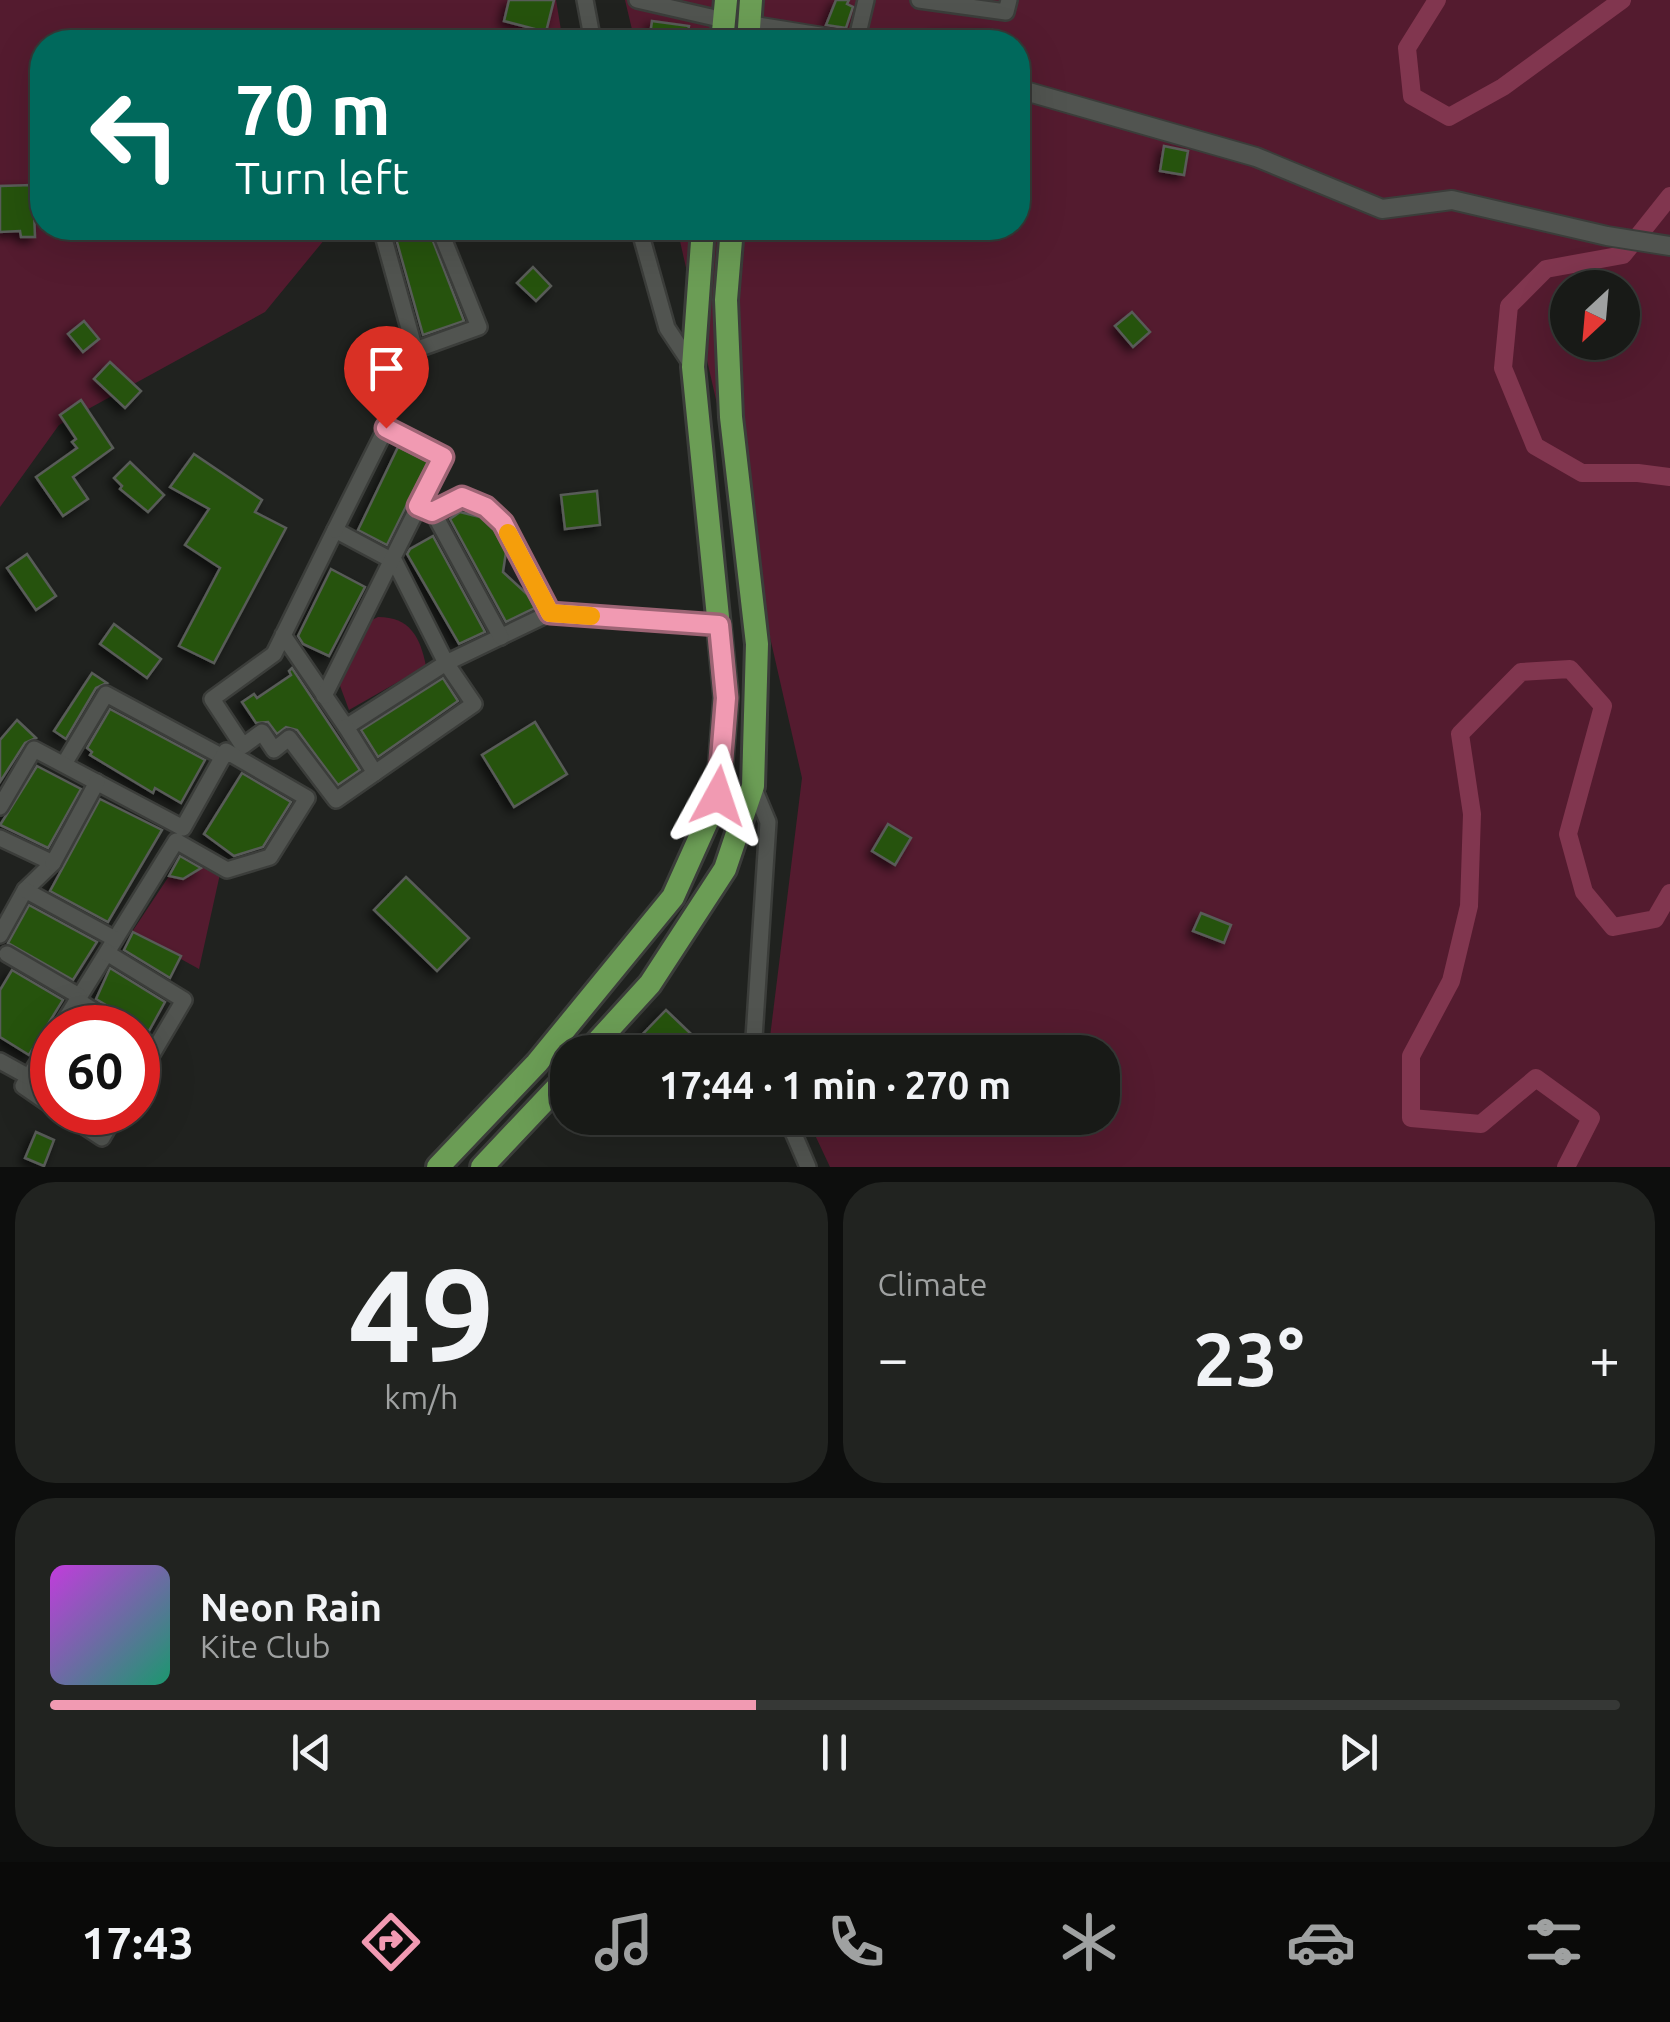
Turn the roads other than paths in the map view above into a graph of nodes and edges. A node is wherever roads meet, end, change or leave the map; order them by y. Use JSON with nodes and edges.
{"nodes":[{"id":1,"x":584,"y":0,"type":"edge"},
{"id":2,"x":636,"y":0,"type":"edge"},
{"id":3,"x":750,"y":0,"type":"edge"},
{"id":4,"x":866,"y":0,"type":"edge"},
{"id":5,"x":919,"y":0,"type":"edge"},
{"id":6,"x":1008,"y":0,"type":"edge"},
{"id":7,"x":724,"y":21,"type":"edge"},
{"id":8,"x":590,"y":30,"type":"edge"},
{"id":9,"x":748,"y":30,"type":"edge"},
{"id":10,"x":858,"y":30,"type":"edge"},
{"id":11,"x":1030,"y":92,"type":"edge"},
{"id":12,"x":384,"y":240,"type":"edge"},
{"id":13,"x":444,"y":240,"type":"edge"},
{"id":14,"x":642,"y":240,"type":"edge"},
{"id":15,"x":702,"y":240,"type":"edge"},
{"id":16,"x":731,"y":240,"type":"edge"},
{"id":17,"x":1668,"y":246,"type":"edge"},
{"id":18,"x":694,"y":367,"type":"junction"},
{"id":19,"x":426,"y":509,"type":"junction"},
{"id":20,"x":335,"y":530,"type":"junction"},
{"id":21,"x":390,"y":559,"type":"junction"},
{"id":22,"x":550,"y":613,"type":"junction"},
{"id":23,"x":719,"y":625,"type":"junction"},
{"id":24,"x":283,"y":635,"type":"junction"},
{"id":25,"x":501,"y":636,"type":"junction"},
{"id":26,"x":446,"y":663,"type":"junction"},
{"id":27,"x":324,"y":696,"type":"junction"},
{"id":28,"x":346,"y":727,"type":"junction"},
{"id":29,"x":223,"y":757,"type":"junction"},
{"id":30,"x":64,"y":764,"type":"junction"},
{"id":31,"x":376,"y":773,"type":"junction"},
{"id":32,"x":97,"y":782,"type":"junction"},
{"id":33,"x":753,"y":786,"type":"junction"},
{"id":34,"x":0,"y":807,"type":"edge"},
{"id":35,"x":179,"y":835,"type":"junction"},
{"id":36,"x":0,"y":838,"type":"edge"},
{"id":37,"x":53,"y":863,"type":"junction"},
{"id":38,"x":24,"y":890,"type":"junction"},
{"id":39,"x":0,"y":935,"type":"edge"},
{"id":40,"x":111,"y":946,"type":"junction"},
{"id":41,"x":2,"y":956,"type":"edge"},
{"id":42,"x":78,"y":998,"type":"junction"},
{"id":43,"x":74,"y":1005,"type":"edge"},
{"id":44,"x":88,"y":1005,"type":"edge"},
{"id":45,"x":604,"y":1035,"type":"edge"},
{"id":46,"x":754,"y":1035,"type":"edge"},
{"id":47,"x":160,"y":1041,"type":"edge"},
{"id":48,"x":0,"y":1062,"type":"edge"},
{"id":49,"x":29,"y":1077,"type":"joint"},
{"id":50,"x":30,"y":1090,"type":"edge"},
{"id":51,"x":550,"y":1095,"type":"edge"},
{"id":52,"x":794,"y":1135,"type":"edge"},
{"id":53,"x":438,"y":1167,"type":"edge"},
{"id":54,"x":482,"y":1167,"type":"edge"},
{"id":55,"x":808,"y":1167,"type":"edge"}],
"edges":[{"from":1,"to":8,"type":"street"},
{"from":2,"to":7,"type":"street"},
{"from":3,"to":9,"type":"main road"},
{"from":4,"to":10,"type":"street"},
{"from":5,"to":6,"type":"street"},
{"from":11,"to":17,"type":"street"},
{"from":12,"to":13,"type":"street"},
{"from":14,"to":18,"type":"street"},
{"from":15,"to":18,"type":"main road"},
{"from":16,"to":33,"type":"main road"},
{"from":18,"to":23,"type":"main road"},
{"from":19,"to":20,"type":"street"},
{"from":19,"to":21,"type":"street"},
{"from":19,"to":22,"type":"street"},
{"from":19,"to":25,"type":"street"},
{"from":20,"to":21,"type":"street"},
{"from":20,"to":24,"type":"street"},
{"from":21,"to":26,"type":"street"},
{"from":21,"to":27,"type":"street"},
{"from":22,"to":23,"type":"street"},
{"from":22,"to":25,"type":"street"},
{"from":23,"to":53,"type":"main road"},
{"from":24,"to":27,"type":"street"},
{"from":24,"to":31,"type":"street"},
{"from":25,"to":26,"type":"street"},
{"from":26,"to":28,"type":"street"},
{"from":26,"to":31,"type":"street"},
{"from":27,"to":28,"type":"street"},
{"from":28,"to":31,"type":"street"},
{"from":29,"to":30,"type":"street"},
{"from":29,"to":35,"type":"street"},
{"from":29,"to":35,"type":"street"},
{"from":30,"to":32,"type":"street"},
{"from":30,"to":34,"type":"street"},
{"from":32,"to":35,"type":"street"},
{"from":32,"to":37,"type":"street"},
{"from":33,"to":45,"type":"main road"},
{"from":33,"to":46,"type":"street"},
{"from":35,"to":40,"type":"street"},
{"from":36,"to":37,"type":"street"},
{"from":37,"to":38,"type":"street"},
{"from":38,"to":39,"type":"street"},
{"from":38,"to":40,"type":"street"},
{"from":40,"to":42,"type":"street"},
{"from":40,"to":47,"type":"street"},
{"from":41,"to":42,"type":"street"},
{"from":42,"to":43,"type":"street"},
{"from":42,"to":44,"type":"street"},
{"from":48,"to":49,"type":"street"},
{"from":49,"to":50,"type":"street"},
{"from":51,"to":54,"type":"main road"},
{"from":52,"to":55,"type":"street"}]}
